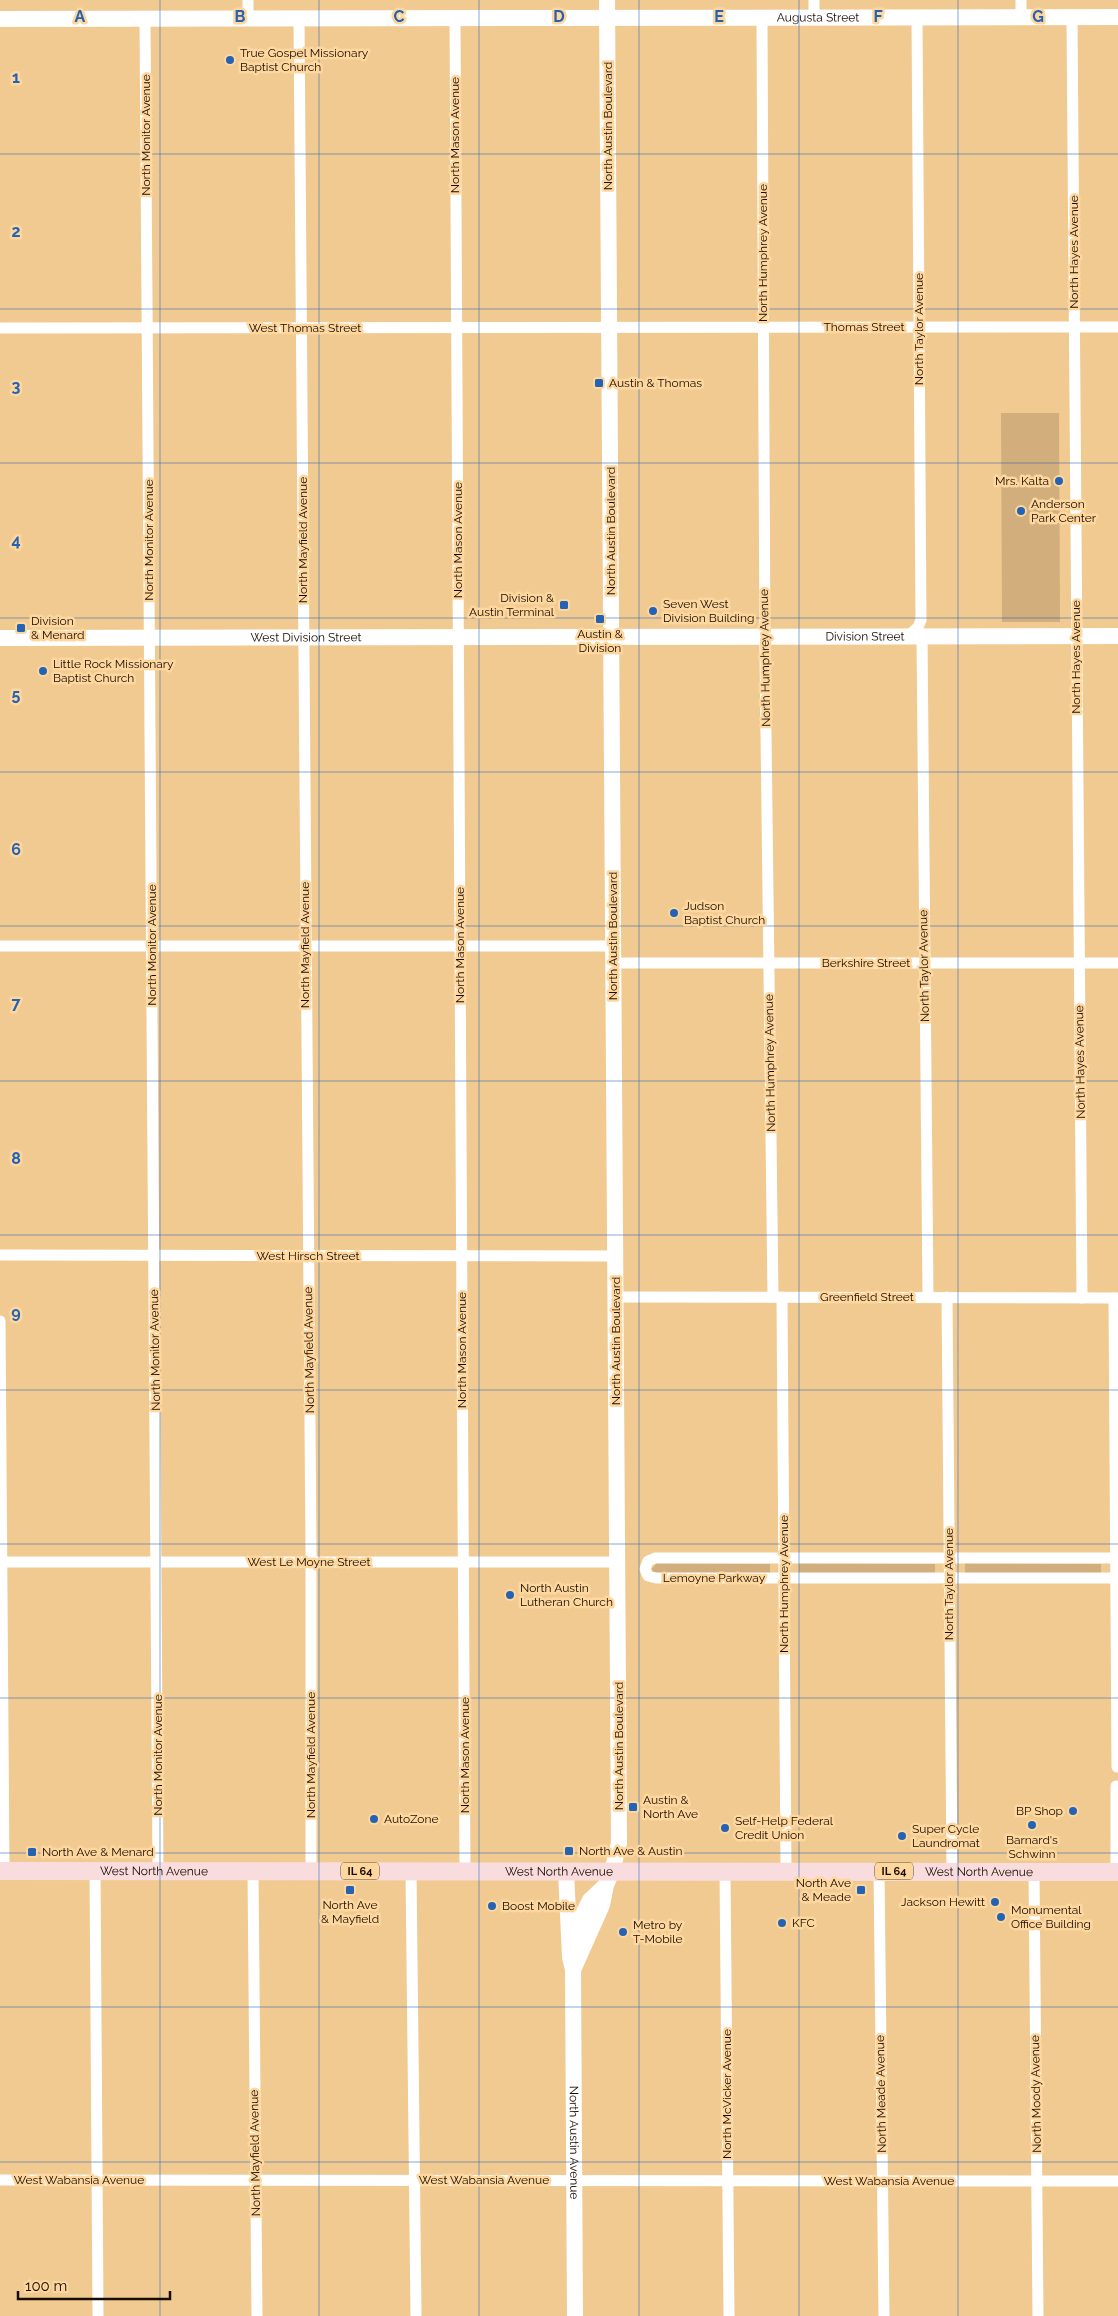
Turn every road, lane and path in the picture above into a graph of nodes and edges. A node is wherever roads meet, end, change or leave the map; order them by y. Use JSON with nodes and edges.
{"nodes":[{"id":1,"x":248,"y":0,"type":"edge"},
{"id":2,"x":607,"y":0,"type":"edge"},
{"id":3,"x":814,"y":0,"type":"edge"},
{"id":4,"x":1021,"y":0,"type":"edge"},
{"id":5,"x":1072,"y":17,"type":"junction"},
{"id":6,"x":1118,"y":17,"type":"edge"},
{"id":7,"x":762,"y":18,"type":"junction"},
{"id":8,"x":814,"y":18,"type":"junction"},
{"id":9,"x":917,"y":18,"type":"junction"},
{"id":10,"x":1021,"y":18,"type":"junction"},
{"id":11,"x":0,"y":19,"type":"edge"},
{"id":12,"x":145,"y":19,"type":"junction"},
{"id":13,"x":248,"y":19,"type":"junction"},
{"id":14,"x":299,"y":19,"type":"junction"},
{"id":15,"x":455,"y":19,"type":"junction"},
{"id":16,"x":608,"y":19,"type":"junction"},
{"id":17,"x":610,"y":327,"type":"junction"},
{"id":18,"x":764,"y":327,"type":"junction"},
{"id":19,"x":919,"y":327,"type":"junction"},
{"id":20,"x":1074,"y":327,"type":"junction"},
{"id":21,"x":1118,"y":327,"type":"edge"},
{"id":22,"x":0,"y":328,"type":"edge"},
{"id":23,"x":147,"y":328,"type":"junction"},
{"id":24,"x":301,"y":328,"type":"junction"},
{"id":25,"x":456,"y":328,"type":"junction"},
{"id":26,"x":917,"y":630,"type":"junction"},
{"id":27,"x":612,"y":636,"type":"junction"},
{"id":28,"x":765,"y":636,"type":"junction"},
{"id":29,"x":1076,"y":636,"type":"junction"},
{"id":30,"x":1118,"y":636,"type":"edge"},
{"id":31,"x":304,"y":637,"type":"junction"},
{"id":32,"x":458,"y":637,"type":"junction"},
{"id":33,"x":0,"y":638,"type":"edge"},
{"id":34,"x":149,"y":638,"type":"junction"},
{"id":35,"x":305,"y":945,"type":"junction"},
{"id":36,"x":460,"y":945,"type":"junction"},
{"id":37,"x":0,"y":946,"type":"edge"},
{"id":38,"x":152,"y":946,"type":"junction"},
{"id":39,"x":614,"y":946,"type":"junction"},
{"id":40,"x":614,"y":963,"type":"junction"},
{"id":41,"x":769,"y":963,"type":"junction"},
{"id":42,"x":924,"y":963,"type":"junction"},
{"id":43,"x":1078,"y":963,"type":"junction"},
{"id":44,"x":1118,"y":963,"type":"edge"},
{"id":45,"x":0,"y":1255,"type":"edge"},
{"id":46,"x":154,"y":1255,"type":"junction"},
{"id":47,"x":308,"y":1256,"type":"junction"},
{"id":48,"x":462,"y":1256,"type":"junction"},
{"id":49,"x":616,"y":1256,"type":"junction"},
{"id":50,"x":616,"y":1297,"type":"junction"},
{"id":51,"x":777,"y":1297,"type":"junction"},
{"id":52,"x":928,"y":1297,"type":"junction"},
{"id":53,"x":947,"y":1297,"type":"junction"},
{"id":54,"x":1082,"y":1298,"type":"junction"},
{"id":55,"x":1116,"y":1298,"type":"edge"},
{"id":56,"x":0,"y":1321,"type":"edge"},
{"id":57,"x":784,"y":1558,"type":"junction"},
{"id":58,"x":949,"y":1558,"type":"junction"},
{"id":59,"x":1117,"y":1558,"type":"edge"},
{"id":60,"x":1,"y":1562,"type":"edge"},
{"id":61,"x":157,"y":1562,"type":"junction"},
{"id":62,"x":311,"y":1562,"type":"junction"},
{"id":63,"x":464,"y":1562,"type":"junction"},
{"id":64,"x":618,"y":1562,"type":"junction"},
{"id":65,"x":784,"y":1578,"type":"junction"},
{"id":66,"x":1117,"y":1578,"type":"edge"},
{"id":67,"x":949,"y":1579,"type":"junction"},
{"id":68,"x":1117,"y":1767,"type":"edge"},
{"id":69,"x":1116,"y":1786,"type":"dead end"},
{"id":70,"x":2,"y":1870,"type":"edge"},
{"id":71,"x":95,"y":1871,"type":"junction"},
{"id":72,"x":158,"y":1871,"type":"junction"},
{"id":73,"x":253,"y":1871,"type":"junction"},
{"id":74,"x":311,"y":1871,"type":"junction"},
{"id":75,"x":411,"y":1871,"type":"junction"},
{"id":76,"x":465,"y":1871,"type":"junction"},
{"id":77,"x":566,"y":1871,"type":"junction"},
{"id":78,"x":725,"y":1871,"type":"junction"},
{"id":79,"x":786,"y":1871,"type":"junction"},
{"id":80,"x":879,"y":1871,"type":"junction"},
{"id":81,"x":952,"y":1871,"type":"junction"},
{"id":82,"x":1034,"y":1872,"type":"junction"},
{"id":83,"x":1117,"y":1872,"type":"edge"},
{"id":84,"x":609,"y":1878,"type":"junction"},
{"id":85,"x":570,"y":1941,"type":"junction"},
{"id":86,"x":573,"y":1970,"type":"junction"},
{"id":87,"x":0,"y":2180,"type":"edge"},
{"id":88,"x":97,"y":2180,"type":"junction"},
{"id":89,"x":256,"y":2180,"type":"junction"},
{"id":90,"x":414,"y":2180,"type":"junction"},
{"id":91,"x":574,"y":2180,"type":"junction"},
{"id":92,"x":728,"y":2181,"type":"junction"},
{"id":93,"x":882,"y":2181,"type":"junction"},
{"id":94,"x":1037,"y":2181,"type":"junction"},
{"id":95,"x":1118,"y":2181,"type":"edge"},
{"id":96,"x":98,"y":2316,"type":"edge"},
{"id":97,"x":257,"y":2316,"type":"edge"},
{"id":98,"x":416,"y":2316,"type":"edge"},
{"id":99,"x":575,"y":2316,"type":"edge"},
{"id":100,"x":728,"y":2316,"type":"edge"},
{"id":101,"x":884,"y":2316,"type":"edge"},
{"id":102,"x":1038,"y":2316,"type":"edge"}],
"edges":[{"from":1,"to":13,"type":"street"},
{"from":2,"to":16,"type":"street","name":"North Austin Boulevard"},
{"from":3,"to":8,"type":"street"},
{"from":4,"to":10,"type":"street"},
{"from":5,"to":6,"type":"street","name":"Augusta Street"},
{"from":5,"to":10,"type":"street","name":"Augusta Street"},
{"from":5,"to":20,"type":"street","name":"North Hayes Avenue"},
{"from":7,"to":8,"type":"street","name":"Augusta Street"},
{"from":7,"to":16,"type":"street","name":"Augusta Street"},
{"from":7,"to":18,"type":"street","name":"North Humphrey Avenue"},
{"from":8,"to":9,"type":"street","name":"Augusta Street"},
{"from":9,"to":10,"type":"street","name":"Augusta Street"},
{"from":9,"to":19,"type":"street","name":"North Taylor Avenue"},
{"from":11,"to":12,"type":"street","name":"Augusta Street"},
{"from":12,"to":13,"type":"street","name":"Augusta Street"},
{"from":12,"to":23,"type":"street","name":"North Monitor Avenue"},
{"from":13,"to":14,"type":"street","name":"Augusta Street"},
{"from":14,"to":15,"type":"street","name":"Augusta Street"},
{"from":14,"to":24,"type":"street","name":"North Mayfield Avenue"},
{"from":15,"to":16,"type":"street","name":"Augusta Street"},
{"from":15,"to":25,"type":"street","name":"North Mason Avenue"},
{"from":16,"to":17,"type":"street","name":"North Austin Boulevard"},
{"from":17,"to":18,"type":"street","name":"Thomas Street"},
{"from":17,"to":25,"type":"street","name":"West Thomas Street"},
{"from":17,"to":27,"type":"street","name":"North Austin Boulevard"},
{"from":18,"to":19,"type":"street","name":"Thomas Street"},
{"from":18,"to":28,"type":"street","name":"North Humphrey Avenue"},
{"from":19,"to":20,"type":"street","name":"Thomas Street"},
{"from":19,"to":26,"type":"street","name":"North Taylor Avenue"},
{"from":20,"to":21,"type":"street","name":"Thomas Street"},
{"from":20,"to":29,"type":"street","name":"North Hayes Avenue"},
{"from":22,"to":23,"type":"street","name":"West Thomas Street"},
{"from":23,"to":24,"type":"street","name":"West Thomas Street"},
{"from":23,"to":34,"type":"street","name":"North Monitor Avenue"},
{"from":24,"to":25,"type":"street","name":"West Thomas Street"},
{"from":24,"to":31,"type":"street","name":"North Mayfield Avenue"},
{"from":25,"to":32,"type":"street","name":"North Mason Avenue"},
{"from":26,"to":28,"type":"street","name":"Division Street"},
{"from":26,"to":29,"type":"street","name":"Division Street"},
{"from":26,"to":42,"type":"street","name":"North Taylor Avenue"},
{"from":27,"to":28,"type":"street","name":"Division Street"},
{"from":27,"to":32,"type":"street","name":"West Division Street"},
{"from":27,"to":39,"type":"street","name":"North Austin Boulevard"},
{"from":28,"to":41,"type":"street","name":"North Humphrey Avenue"},
{"from":29,"to":30,"type":"street","name":"Division Street"},
{"from":29,"to":43,"type":"street","name":"North Hayes Avenue"},
{"from":31,"to":32,"type":"street","name":"West Division Street"},
{"from":31,"to":34,"type":"street","name":"West Division Street"},
{"from":31,"to":35,"type":"street","name":"North Mayfield Avenue"},
{"from":32,"to":36,"type":"street","name":"North Mason Avenue"},
{"from":33,"to":34,"type":"street","name":"West Division Street"},
{"from":34,"to":38,"type":"street","name":"North Monitor Avenue"},
{"from":35,"to":36,"type":"street"},
{"from":35,"to":38,"type":"street"},
{"from":35,"to":47,"type":"street","name":"North Mayfield Avenue"},
{"from":36,"to":39,"type":"street"},
{"from":36,"to":48,"type":"street","name":"North Mason Avenue"},
{"from":37,"to":38,"type":"street"},
{"from":38,"to":46,"type":"street","name":"North Monitor Avenue"},
{"from":39,"to":40,"type":"street","name":"North Austin Boulevard"},
{"from":40,"to":41,"type":"street","name":"Berkshire Street"},
{"from":40,"to":49,"type":"street","name":"North Austin Boulevard"},
{"from":41,"to":42,"type":"street","name":"Berkshire Street"},
{"from":41,"to":51,"type":"street","name":"North Humphrey Avenue"},
{"from":42,"to":43,"type":"street","name":"Berkshire Street"},
{"from":42,"to":52,"type":"street","name":"North Taylor Avenue"},
{"from":43,"to":44,"type":"street","name":"Berkshire Street"},
{"from":43,"to":54,"type":"street","name":"North Hayes Avenue"},
{"from":45,"to":46,"type":"street","name":"West Hirsch Street"},
{"from":46,"to":47,"type":"street","name":"West Hirsch Street"},
{"from":46,"to":61,"type":"street","name":"North Monitor Avenue"},
{"from":47,"to":48,"type":"street","name":"West Hirsch Street"},
{"from":47,"to":62,"type":"street","name":"North Mayfield Avenue"},
{"from":48,"to":49,"type":"street","name":"West Hirsch Street"},
{"from":48,"to":63,"type":"street","name":"North Mason Avenue"},
{"from":49,"to":50,"type":"street","name":"North Austin Boulevard"},
{"from":50,"to":51,"type":"street","name":"Greenfield Street"},
{"from":50,"to":64,"type":"street","name":"North Austin Boulevard"},
{"from":51,"to":52,"type":"street","name":"Greenfield Street"},
{"from":51,"to":57,"type":"street","name":"North Humphrey Avenue"},
{"from":52,"to":53,"type":"street","name":"Greenfield Street"},
{"from":53,"to":54,"type":"street","name":"Greenfield Street"},
{"from":53,"to":58,"type":"street","name":"North Taylor Avenue"},
{"from":54,"to":55,"type":"street","name":"Greenfield Street"},
{"from":55,"to":59,"type":"street"},
{"from":56,"to":60,"type":"street"},
{"from":57,"to":58,"type":"street","name":"Lemoyne Parkway"},
{"from":57,"to":65,"type":"street","name":"North Humphrey Avenue"},
{"from":57,"to":65,"type":"street","name":"Lemoyne Parkway"},
{"from":58,"to":59,"type":"street","name":"Lemoyne Parkway"},
{"from":58,"to":67,"type":"street","name":"North Taylor Avenue"},
{"from":59,"to":66,"type":"street"},
{"from":60,"to":61,"type":"street","name":"West Le Moyne Street"},
{"from":60,"to":70,"type":"street"},
{"from":61,"to":62,"type":"street","name":"West Le Moyne Street"},
{"from":61,"to":72,"type":"street","name":"North Monitor Avenue"},
{"from":62,"to":63,"type":"street","name":"West Le Moyne Street"},
{"from":62,"to":74,"type":"street","name":"North Mayfield Avenue"},
{"from":63,"to":64,"type":"street","name":"West Le Moyne Street"},
{"from":63,"to":76,"type":"street","name":"North Mason Avenue"},
{"from":64,"to":84,"type":"street","name":"North Austin Boulevard"},
{"from":65,"to":67,"type":"street","name":"Lemoyne Parkway"},
{"from":65,"to":79,"type":"street","name":"North Humphrey Avenue"},
{"from":66,"to":67,"type":"street","name":"Lemoyne Parkway"},
{"from":66,"to":68,"type":"street"},
{"from":67,"to":81,"type":"street","name":"North Taylor Avenue"},
{"from":69,"to":83,"type":"street"},
{"from":70,"to":71,"type":"main road","name":"West North Avenue","number":"IL 64"},
{"from":71,"to":72,"type":"main road","name":"West North Avenue","number":"IL 64"},
{"from":71,"to":88,"type":"street"},
{"from":72,"to":73,"type":"main road","name":"West North Avenue","number":"IL 64"},
{"from":73,"to":74,"type":"main road","name":"West North Avenue","number":"IL 64"},
{"from":73,"to":89,"type":"street","name":"North Mayfield Avenue"},
{"from":74,"to":75,"type":"main road","name":"West North Avenue","number":"IL 64"},
{"from":75,"to":76,"type":"main road","name":"West North Avenue","number":"IL 64"},
{"from":75,"to":90,"type":"street"},
{"from":76,"to":77,"type":"main road","name":"West North Avenue","number":"IL 64"},
{"from":77,"to":84,"type":"main road","name":"West North Avenue","number":"IL 64"},
{"from":77,"to":85,"type":"street","name":"North Austin Avenue"},
{"from":78,"to":79,"type":"main road","name":"West North Avenue","number":"IL 64"},
{"from":78,"to":84,"type":"main road","name":"West North Avenue","number":"IL 64"},
{"from":78,"to":92,"type":"street","name":"North McVicker Avenue"},
{"from":79,"to":80,"type":"main road","name":"West North Avenue","number":"IL 64"},
{"from":80,"to":81,"type":"main road","name":"West North Avenue","number":"IL 64"},
{"from":80,"to":93,"type":"street","name":"North Meade Avenue"},
{"from":81,"to":82,"type":"main road","name":"West North Avenue","number":"IL 64"},
{"from":82,"to":83,"type":"main road","name":"West North Avenue","number":"IL 64"},
{"from":82,"to":94,"type":"street","name":"North Moody Avenue"},
{"from":84,"to":85,"type":"street"},
{"from":84,"to":86,"type":"street","name":"North Austin Avenue"},
{"from":85,"to":86,"type":"street","name":"North Austin Avenue"},
{"from":86,"to":91,"type":"street","name":"North Austin Avenue"},
{"from":87,"to":88,"type":"street","name":"West Wabansia Avenue"},
{"from":88,"to":89,"type":"street","name":"West Wabansia Avenue"},
{"from":88,"to":96,"type":"street"},
{"from":89,"to":90,"type":"street","name":"West Wabansia Avenue"},
{"from":89,"to":97,"type":"street","name":"North Mayfield Avenue"},
{"from":90,"to":91,"type":"street","name":"West Wabansia Avenue"},
{"from":90,"to":98,"type":"street"},
{"from":91,"to":92,"type":"street","name":"West Wabansia Avenue"},
{"from":91,"to":99,"type":"street","name":"North Austin Avenue"},
{"from":92,"to":93,"type":"street","name":"West Wabansia Avenue"},
{"from":92,"to":100,"type":"street","name":"North McVicker Avenue"},
{"from":93,"to":94,"type":"street","name":"West Wabansia Avenue"},
{"from":93,"to":101,"type":"street","name":"North Meade Avenue"},
{"from":94,"to":95,"type":"street","name":"West Wabansia Avenue"},
{"from":94,"to":102,"type":"street","name":"North Moody Avenue"}]}
